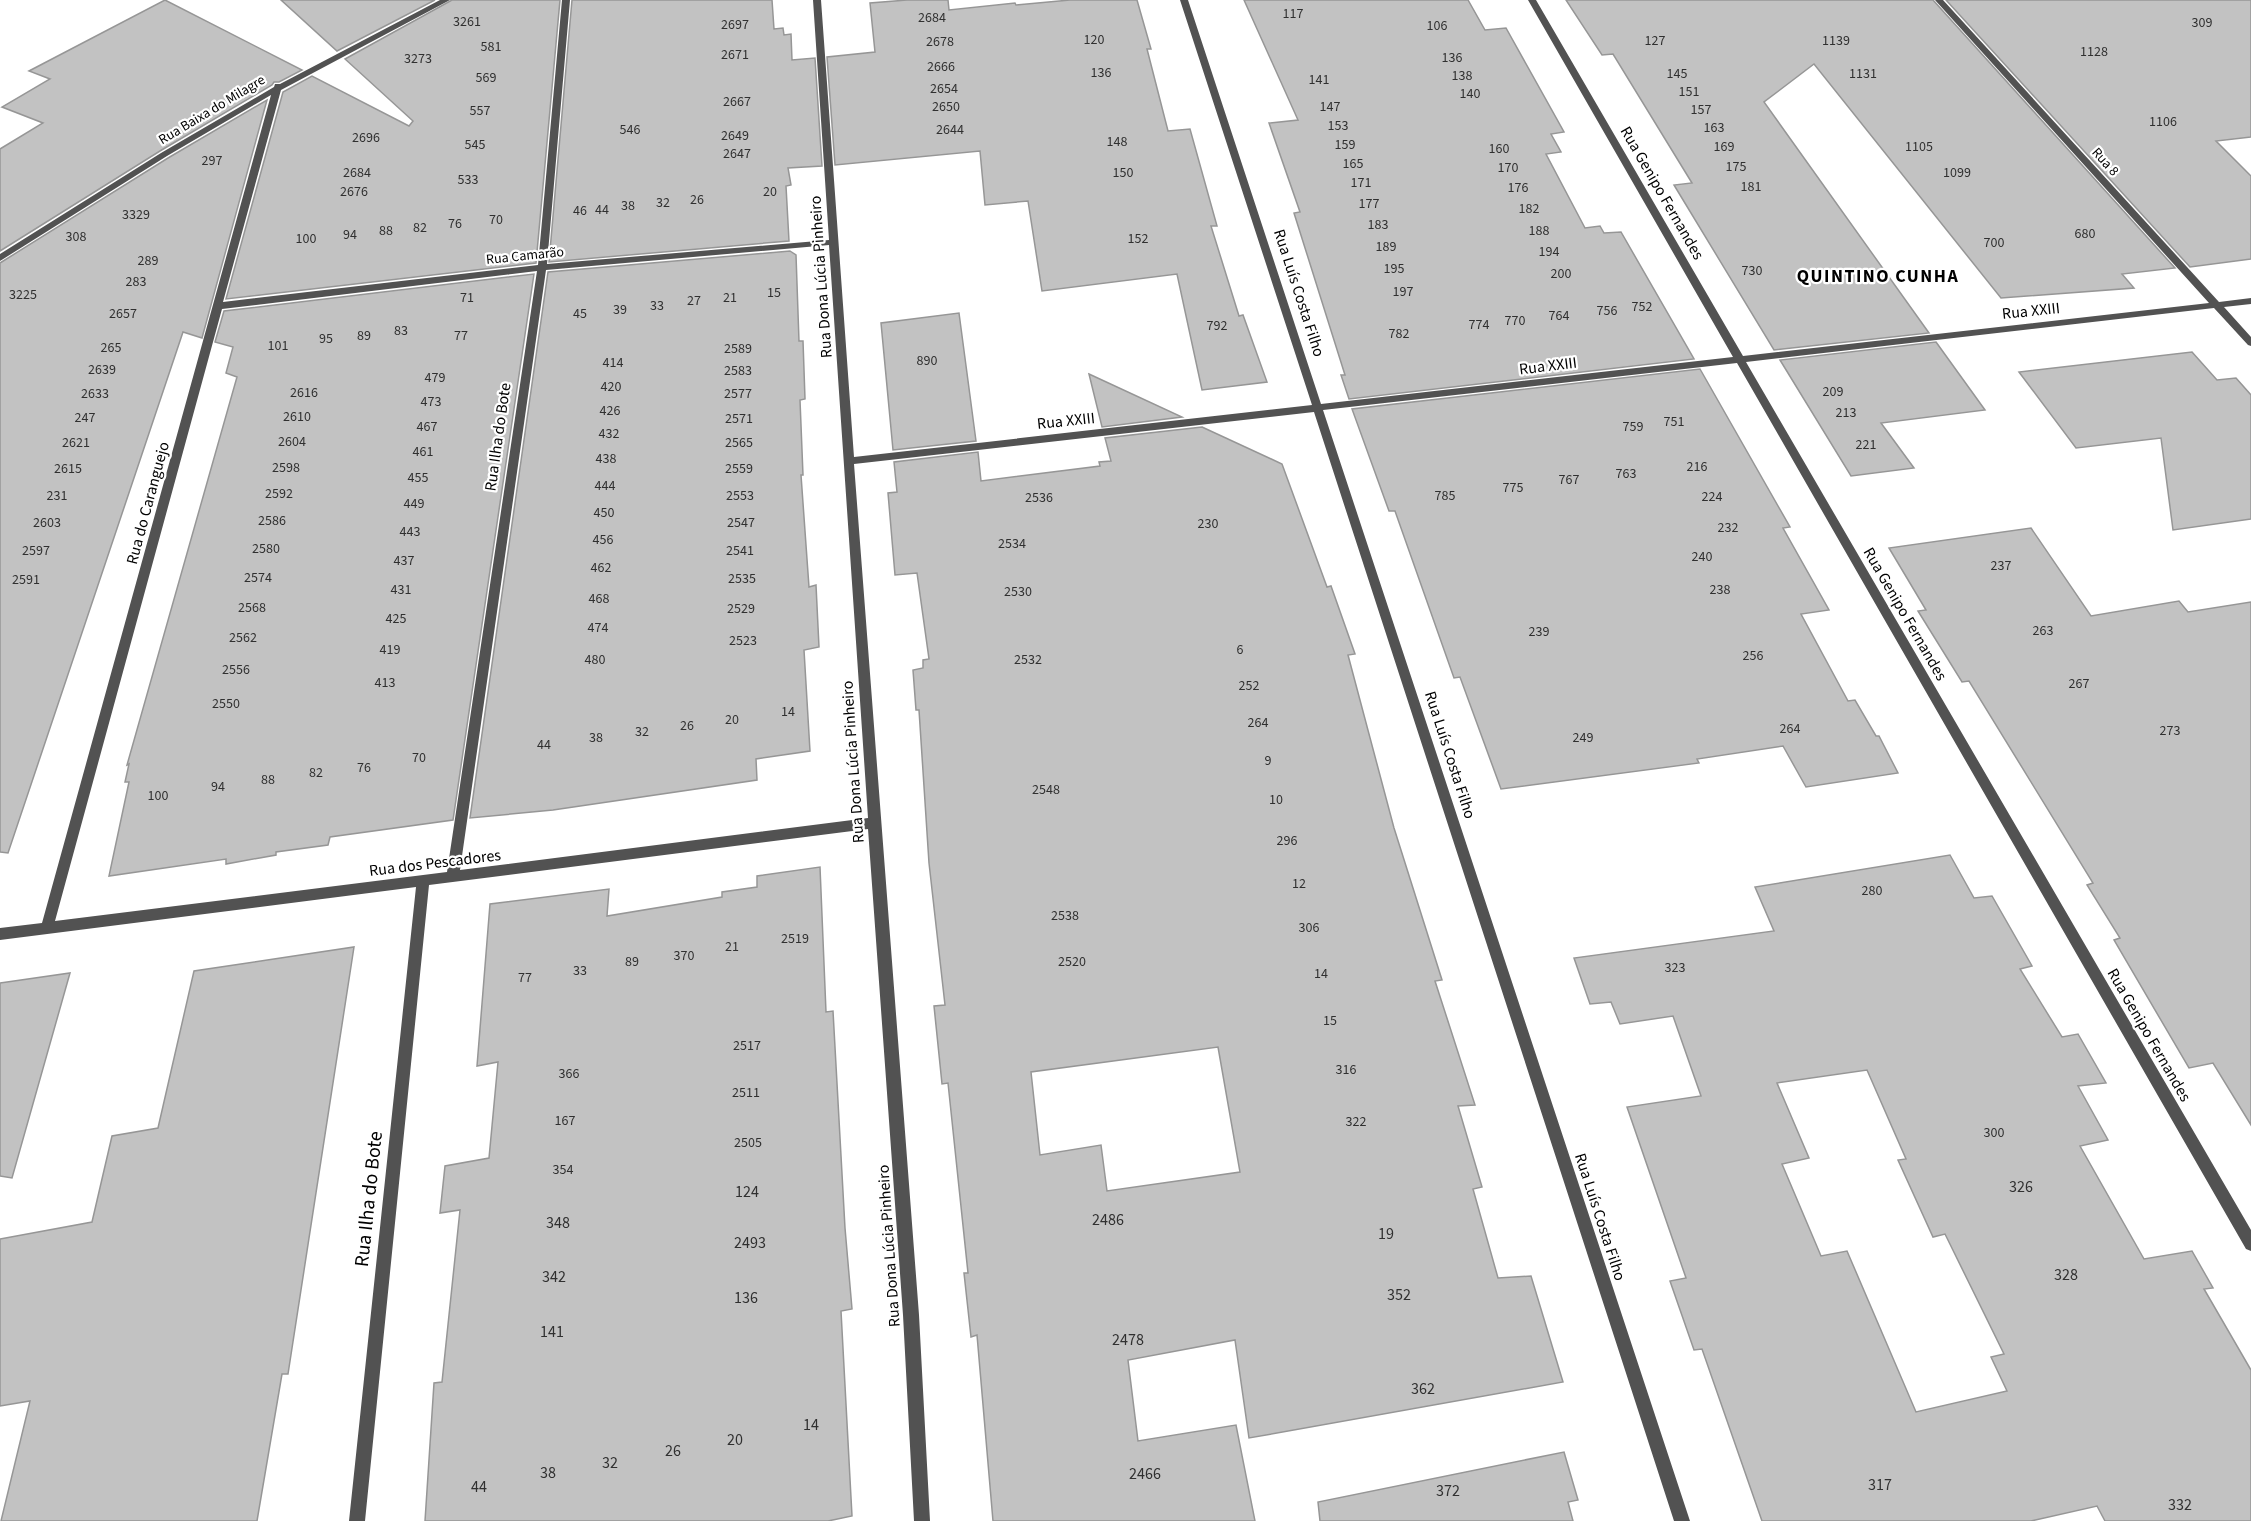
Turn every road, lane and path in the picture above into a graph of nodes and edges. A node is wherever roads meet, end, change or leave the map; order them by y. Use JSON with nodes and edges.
{"nodes":[{"id":1,"x":446,"y":0,"type":"edge"},
{"id":2,"x":566,"y":0,"type":"edge"},
{"id":3,"x":817,"y":0,"type":"edge"},
{"id":4,"x":1184,"y":0,"type":"edge"},
{"id":5,"x":1532,"y":0,"type":"edge"},
{"id":6,"x":1939,"y":0,"type":"edge"},
{"id":7,"x":278,"y":86,"type":"junction"},
{"id":8,"x":835,"y":242,"type":"junction"},
{"id":9,"x":0,"y":258,"type":"edge"},
{"id":10,"x":542,"y":267,"type":"junction"},
{"id":11,"x":2251,"y":301,"type":"edge"},
{"id":12,"x":2217,"y":305,"type":"junction"},
{"id":13,"x":218,"y":306,"type":"junction"},
{"id":14,"x":2251,"y":343,"type":"edge"},
{"id":15,"x":1739,"y":360,"type":"junction"},
{"id":16,"x":1319,"y":408,"type":"junction"},
{"id":17,"x":849,"y":461,"type":"junction"},
{"id":18,"x":873,"y":823,"type":"junction"},
{"id":19,"x":452,"y":878,"type":"junction"},
{"id":20,"x":423,"y":882,"type":"junction"},
{"id":21,"x":47,"y":928,"type":"junction"},
{"id":22,"x":0,"y":934,"type":"edge"},
{"id":23,"x":2251,"y":1244,"type":"edge"},
{"id":24,"x":357,"y":1521,"type":"edge"},
{"id":25,"x":922,"y":1521,"type":"edge"},
{"id":26,"x":1682,"y":1521,"type":"edge"}],
"edges":[{"from":1,"to":7,"type":"street","name":"Rua Baixa do Milagre"},
{"from":2,"to":10,"type":"street","name":"Rua Ilha do Bote"},
{"from":3,"to":8,"type":"street","name":"Rua Dona Lúcia Pinheiro"},
{"from":4,"to":16,"type":"street","name":"Rua Luís Costa Filho"},
{"from":5,"to":15,"type":"street","name":"Rua Genipo Fernandes"},
{"from":6,"to":12,"type":"street","name":"Rua 8"},
{"from":7,"to":9,"type":"street","name":"Rua Baixa do Milagre"},
{"from":7,"to":13,"type":"street","name":"Rua do Caranguejo"},
{"from":8,"to":10,"type":"street","name":"Rua Camarão"},
{"from":8,"to":17,"type":"street","name":"Rua Dona Lúcia Pinheiro"},
{"from":10,"to":13,"type":"street","name":"Rua Camarão"},
{"from":10,"to":19,"type":"street","name":"Rua Ilha do Bote"},
{"from":11,"to":12,"type":"street","name":"Rua XXIII"},
{"from":12,"to":14,"type":"street","name":"Rua 8"},
{"from":12,"to":15,"type":"street","name":"Rua XXIII"},
{"from":13,"to":21,"type":"street","name":"Rua do Caranguejo"},
{"from":15,"to":16,"type":"street","name":"Rua XXIII"},
{"from":15,"to":23,"type":"street","name":"Rua Genipo Fernandes"},
{"from":16,"to":17,"type":"street","name":"Rua XXIII"},
{"from":16,"to":26,"type":"street","name":"Rua Luís Costa Filho"},
{"from":17,"to":18,"type":"street","name":"Rua Dona Lúcia Pinheiro"},
{"from":18,"to":19,"type":"street","name":"Rua dos Pescadores"},
{"from":18,"to":25,"type":"street","name":"Rua Dona Lúcia Pinheiro"},
{"from":19,"to":20,"type":"street","name":"Rua dos Pescadores"},
{"from":20,"to":21,"type":"street","name":"Rua dos Pescadores"},
{"from":20,"to":24,"type":"street","name":"Rua Ilha do Bote"},
{"from":21,"to":22,"type":"street","name":"Rua dos Pescadores"}]}
